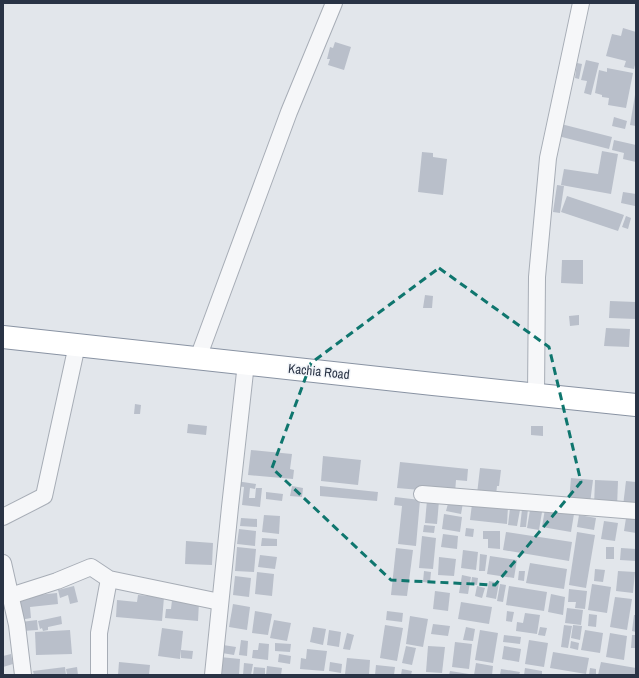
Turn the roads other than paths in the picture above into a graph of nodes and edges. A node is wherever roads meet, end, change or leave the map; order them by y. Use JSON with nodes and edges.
{"nodes":[{"id":1,"x":334,"y":3,"type":"edge"},
{"id":2,"x":581,"y":3,"type":"edge"},
{"id":3,"x":3,"y":337,"type":"edge"},
{"id":4,"x":77,"y":345,"type":"junction"},
{"id":5,"x":198,"y":358,"type":"junction"},
{"id":6,"x":246,"y":363,"type":"junction"},
{"id":7,"x":536,"y":395,"type":"junction"},
{"id":8,"x":636,"y":405,"type":"edge"},
{"id":9,"x":422,"y":494,"type":"dead end"},
{"id":10,"x":636,"y":511,"type":"edge"},
{"id":11,"x":3,"y":517,"type":"edge"},
{"id":12,"x":3,"y":563,"type":"edge"},
{"id":13,"x":109,"y":579,"type":"junction"},
{"id":14,"x":10,"y":596,"type":"junction"},
{"id":15,"x":220,"y":602,"type":"junction"},
{"id":16,"x":23,"y":675,"type":"edge"},
{"id":17,"x":99,"y":675,"type":"edge"},
{"id":18,"x":213,"y":675,"type":"edge"}],
"edges":[{"from":1,"to":5,"type":"street"},
{"from":2,"to":7,"type":"street"},
{"from":3,"to":4,"type":"highway","name":"Kachia Road"},
{"from":4,"to":5,"type":"highway","name":"Kachia Road"},
{"from":4,"to":11,"type":"street"},
{"from":5,"to":6,"type":"highway","name":"Kachia Road"},
{"from":6,"to":7,"type":"highway","name":"Kachia Road"},
{"from":6,"to":15,"type":"street"},
{"from":7,"to":8,"type":"highway","name":"Kachia Road"},
{"from":9,"to":10,"type":"street"},
{"from":12,"to":14,"type":"street"},
{"from":13,"to":14,"type":"street"},
{"from":13,"to":15,"type":"street"},
{"from":13,"to":17,"type":"street"},
{"from":14,"to":16,"type":"street"},
{"from":15,"to":18,"type":"street"}]}
